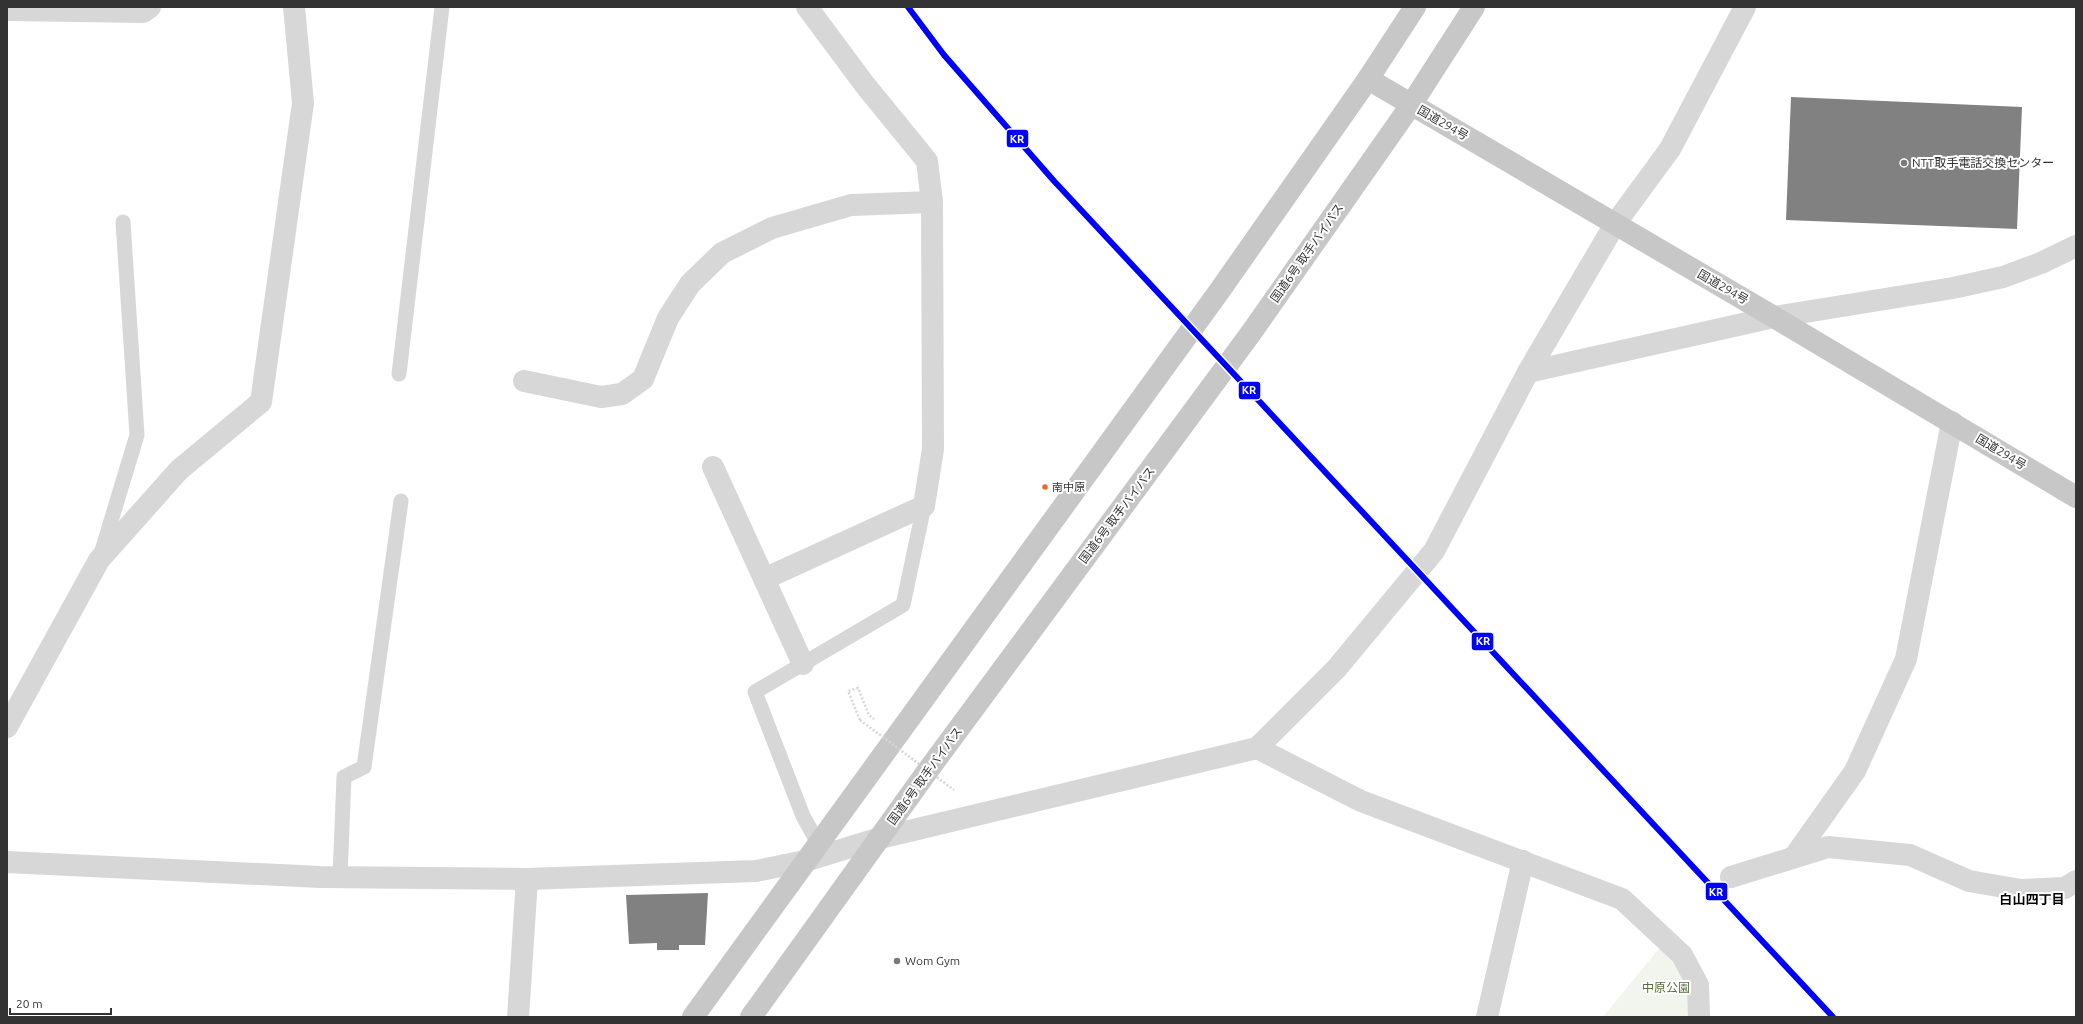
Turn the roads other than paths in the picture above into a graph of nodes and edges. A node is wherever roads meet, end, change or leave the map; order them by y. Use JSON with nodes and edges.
{"nodes":[{"id":1,"x":150,"y":7,"type":"edge"},
{"id":2,"x":294,"y":7,"type":"edge"},
{"id":3,"x":442,"y":7,"type":"edge"},
{"id":4,"x":807,"y":7,"type":"edge"},
{"id":5,"x":1415,"y":7,"type":"edge"},
{"id":6,"x":1474,"y":7,"type":"edge"},
{"id":7,"x":1745,"y":7,"type":"edge"},
{"id":8,"x":7,"y":10,"type":"edge"},
{"id":9,"x":1368,"y":79,"type":"junction"},
{"id":10,"x":1411,"y":105,"type":"junction"},
{"id":11,"x":932,"y":202,"type":"junction"},
{"id":12,"x":123,"y":222,"type":"dead end"},
{"id":13,"x":1615,"y":224,"type":"junction"},
{"id":14,"x":2076,"y":246,"type":"edge"},
{"id":15,"x":1774,"y":317,"type":"junction"},
{"id":16,"x":1528,"y":372,"type":"junction"},
{"id":17,"x":399,"y":374,"type":"dead end"},
{"id":18,"x":524,"y":381,"type":"dead end"},
{"id":19,"x":1952,"y":422,"type":"junction"},
{"id":20,"x":713,"y":467,"type":"dead end"},
{"id":21,"x":2076,"y":497,"type":"edge"},
{"id":22,"x":400,"y":501,"type":"dead end"},
{"id":23,"x":924,"y":506,"type":"junction"},
{"id":24,"x":99,"y":560,"type":"junction"},
{"id":25,"x":764,"y":579,"type":"junction"},
{"id":26,"x":803,"y":664,"type":"junction"},
{"id":27,"x":7,"y":727,"type":"edge"},
{"id":28,"x":1257,"y":748,"type":"junction"},
{"id":29,"x":880,"y":838,"type":"junction"},
{"id":30,"x":818,"y":843,"type":"junction"},
{"id":31,"x":1794,"y":857,"type":"junction"},
{"id":32,"x":805,"y":861,"type":"junction"},
{"id":33,"x":1523,"y":861,"type":"junction"},
{"id":34,"x":7,"y":862,"type":"edge"},
{"id":35,"x":340,"y":877,"type":"junction"},
{"id":36,"x":1731,"y":877,"type":"dead end"},
{"id":37,"x":527,"y":879,"type":"junction"},
{"id":38,"x":2076,"y":881,"type":"edge"},
{"id":39,"x":518,"y":1017,"type":"edge"},
{"id":40,"x":693,"y":1017,"type":"edge"},
{"id":41,"x":751,"y":1017,"type":"edge"},
{"id":42,"x":1487,"y":1017,"type":"edge"},
{"id":43,"x":1699,"y":1017,"type":"edge"}],
"edges":[{"from":1,"to":8,"type":"street"},
{"from":2,"to":24,"type":"street"},
{"from":3,"to":17,"type":"lane"},
{"from":4,"to":11,"type":"street"},
{"from":5,"to":9,"type":"highway"},
{"from":6,"to":10,"type":"highway","name":"国道6号 取手バイパス"},
{"from":7,"to":13,"type":"street"},
{"from":9,"to":10,"type":"highway","name":"国道294号"},
{"from":9,"to":30,"type":"highway"},
{"from":10,"to":13,"type":"highway","name":"国道294号"},
{"from":10,"to":29,"type":"highway","name":"国道6号 取手バイパス"},
{"from":11,"to":18,"type":"street"},
{"from":11,"to":23,"type":"street"},
{"from":12,"to":24,"type":"lane"},
{"from":13,"to":15,"type":"highway","name":"国道294号"},
{"from":13,"to":16,"type":"street"},
{"from":14,"to":15,"type":"street"},
{"from":15,"to":16,"type":"street"},
{"from":15,"to":19,"type":"highway","name":"国道294号"},
{"from":16,"to":28,"type":"street"},
{"from":19,"to":21,"type":"highway","name":"国道294号"},
{"from":19,"to":31,"type":"street"},
{"from":20,"to":25,"type":"street"},
{"from":22,"to":35,"type":"lane"},
{"from":23,"to":25,"type":"street"},
{"from":23,"to":26,"type":"lane"},
{"from":24,"to":27,"type":"street"},
{"from":25,"to":26,"type":"street"},
{"from":26,"to":30,"type":"lane"},
{"from":28,"to":29,"type":"street"},
{"from":28,"to":33,"type":"street"},
{"from":29,"to":32,"type":"street"},
{"from":29,"to":41,"type":"highway","name":"国道6号 取手バイパス"},
{"from":30,"to":32,"type":"highway"},
{"from":31,"to":36,"type":"street"},
{"from":31,"to":38,"type":"street"},
{"from":32,"to":37,"type":"street"},
{"from":32,"to":40,"type":"highway"},
{"from":33,"to":42,"type":"street"},
{"from":33,"to":43,"type":"street"},
{"from":34,"to":35,"type":"street"},
{"from":35,"to":37,"type":"street"},
{"from":37,"to":39,"type":"street"}]}
